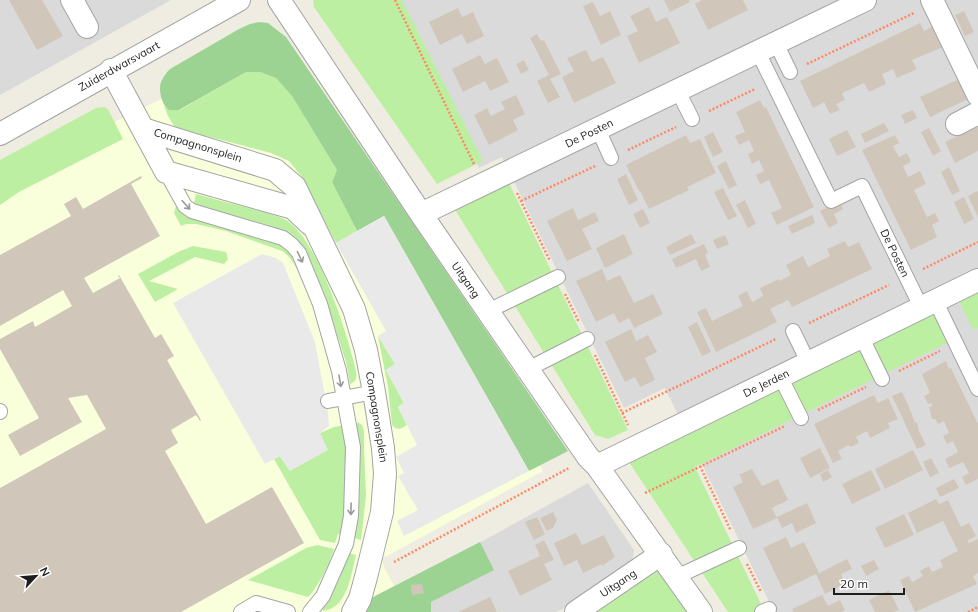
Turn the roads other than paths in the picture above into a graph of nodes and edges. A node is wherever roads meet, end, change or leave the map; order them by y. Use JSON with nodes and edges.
{"nodes":[{"id":1,"x":72,"y":0,"type":"edge"},
{"id":2,"x":239,"y":0,"type":"edge"},
{"id":3,"x":279,"y":0,"type":"edge"},
{"id":4,"x":865,"y":0,"type":"edge"},
{"id":5,"x":933,"y":2,"type":"edge"},
{"id":6,"x":87,"y":27,"type":"dead end"},
{"id":7,"x":767,"y":48,"type":"junction"},
{"id":8,"x":111,"y":70,"type":"junction"},
{"id":9,"x":790,"y":72,"type":"road end"},
{"id":10,"x":678,"y":90,"type":"junction"},
{"id":11,"x":978,"y":95,"type":"edge"},
{"id":12,"x":978,"y":113,"type":"edge"},
{"id":13,"x":692,"y":119,"type":"road end"},
{"id":14,"x":957,"y":124,"type":"dead end"},
{"id":15,"x":143,"y":129,"type":"junction"},
{"id":16,"x":598,"y":129,"type":"junction"},
{"id":17,"x":0,"y":134,"type":"edge"},
{"id":18,"x":611,"y":158,"type":"road end"},
{"id":19,"x":163,"y":166,"type":"junction"},
{"id":20,"x":421,"y":214,"type":"junction"},
{"id":21,"x":310,"y":224,"type":"junction"},
{"id":22,"x":558,"y":277,"type":"road end"},
{"id":23,"x":978,"y":280,"type":"edge"},
{"id":24,"x":928,"y":304,"type":"junction"},
{"id":25,"x":488,"y":311,"type":"junction"},
{"id":26,"x":793,"y":331,"type":"road end"},
{"id":27,"x":861,"y":336,"type":"junction"},
{"id":28,"x":587,"y":339,"type":"road end"},
{"id":29,"x":808,"y":362,"type":"junction"},
{"id":30,"x":528,"y":369,"type":"junction"},
{"id":31,"x":780,"y":376,"type":"junction"},
{"id":32,"x":882,"y":379,"type":"dead end"},
{"id":33,"x":978,"y":389,"type":"edge"},
{"id":34,"x":374,"y":392,"type":"junction"},
{"id":35,"x":344,"y":398,"type":"junction"},
{"id":36,"x":328,"y":401,"type":"dead end"},
{"id":37,"x":800,"y":418,"type":"dead end"},
{"id":38,"x":593,"y":462,"type":"junction"},
{"id":39,"x":739,"y":548,"type":"dead end"},
{"id":40,"x":660,"y":554,"type":"junction"},
{"id":41,"x":676,"y":577,"type":"junction"},
{"id":42,"x":241,"y":612,"type":"edge"},
{"id":43,"x":288,"y":612,"type":"edge"},
{"id":44,"x":310,"y":612,"type":"edge"},
{"id":45,"x":353,"y":612,"type":"edge"},
{"id":46,"x":576,"y":612,"type":"edge"},
{"id":47,"x":701,"y":612,"type":"edge"}],
"edges":[{"from":1,"to":6,"type":"street"},
{"from":2,"to":8,"type":"street","name":"Zuiderdwarsvaart"},
{"from":3,"to":20,"type":"street","name":"Uitgang"},
{"from":4,"to":7,"type":"street","name":"De Posten"},
{"from":5,"to":11,"type":"street"},
{"from":7,"to":9,"type":"lane"},
{"from":7,"to":10,"type":"street","name":"De Posten"},
{"from":7,"to":24,"type":"lane","name":"De Posten"},
{"from":8,"to":15,"type":"street","name":"Compagnonsplein"},
{"from":8,"to":17,"type":"street","name":"Zuiderdwarsvaart"},
{"from":10,"to":13,"type":"lane"},
{"from":10,"to":16,"type":"street","name":"De Posten"},
{"from":12,"to":14,"type":"street"},
{"from":15,"to":19,"type":"street","name":"Compagnonsplein"},
{"from":15,"to":21,"type":"street","name":"Compagnonsplein"},
{"from":16,"to":18,"type":"lane"},
{"from":16,"to":20,"type":"street","name":"De Posten"},
{"from":19,"to":21,"type":"street"},
{"from":19,"to":35,"type":"lane","one_way":true},
{"from":20,"to":25,"type":"street","name":"Uitgang"},
{"from":21,"to":34,"type":"street","name":"Compagnonsplein"},
{"from":22,"to":25,"type":"lane"},
{"from":23,"to":24,"type":"street","name":"De Jerden"},
{"from":24,"to":27,"type":"street","name":"De Jerden"},
{"from":24,"to":33,"type":"lane"},
{"from":25,"to":30,"type":"street","name":"Uitgang"},
{"from":26,"to":29,"type":"lane"},
{"from":27,"to":29,"type":"street","name":"De Jerden"},
{"from":27,"to":32,"type":"lane"},
{"from":28,"to":30,"type":"lane"},
{"from":29,"to":31,"type":"street","name":"De Jerden"},
{"from":30,"to":38,"type":"street","name":"Uitgang"},
{"from":31,"to":37,"type":"lane"},
{"from":31,"to":38,"type":"street","name":"De Jerden"},
{"from":34,"to":35,"type":"lane"},
{"from":34,"to":45,"type":"street","name":"Compagnonsplein"},
{"from":35,"to":36,"type":"lane"},
{"from":35,"to":44,"type":"lane","one_way":true},
{"from":38,"to":40,"type":"street","name":"Uitgang"},
{"from":39,"to":41,"type":"lane"},
{"from":40,"to":41,"type":"street","name":"Uitgang"},
{"from":40,"to":46,"type":"street","name":"Uitgang"},
{"from":41,"to":47,"type":"street","name":"Uitgang"},
{"from":42,"to":43,"type":"lane"}]}
